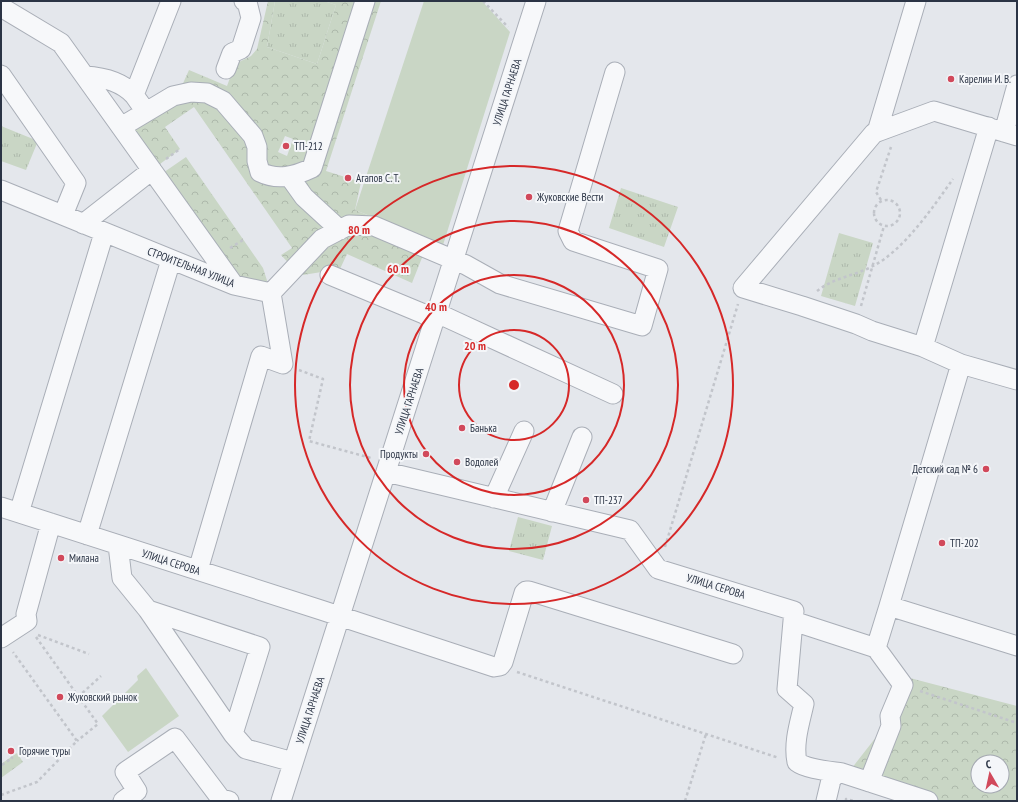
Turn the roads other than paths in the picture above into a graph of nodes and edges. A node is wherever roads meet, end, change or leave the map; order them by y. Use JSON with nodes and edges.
{"nodes":[{"id":1,"x":171,"y":1,"type":"edge"},
{"id":2,"x":244,"y":1,"type":"edge"},
{"id":3,"x":365,"y":1,"type":"edge"},
{"id":4,"x":536,"y":1,"type":"edge"},
{"id":5,"x":916,"y":1,"type":"edge"},
{"id":6,"x":1,"y":7,"type":"edge"},
{"id":7,"x":226,"y":69,"type":"dead end"},
{"id":8,"x":615,"y":72,"type":"dead end"},
{"id":9,"x":1,"y":75,"type":"edge"},
{"id":10,"x":84,"y":76,"type":"junction"},
{"id":11,"x":1017,"y":85,"type":"edge"},
{"id":12,"x":134,"y":95,"type":"junction"},
{"id":13,"x":146,"y":112,"type":"junction"},
{"id":14,"x":121,"y":127,"type":"junction"},
{"id":15,"x":877,"y":132,"type":"junction"},
{"id":16,"x":1004,"y":132,"type":"edge"},
{"id":17,"x":152,"y":170,"type":"junction"},
{"id":18,"x":289,"y":176,"type":"junction"},
{"id":19,"x":1,"y":190,"type":"edge"},
{"id":20,"x":63,"y":215,"type":"junction"},
{"id":21,"x":83,"y":224,"type":"junction"},
{"id":22,"x":340,"y":230,"type":"junction"},
{"id":23,"x":104,"y":233,"type":"junction"},
{"id":24,"x":171,"y":260,"type":"junction"},
{"id":25,"x":454,"y":261,"type":"junction"},
{"id":26,"x":330,"y":275,"type":"dead end"},
{"id":27,"x":234,"y":285,"type":"junction"},
{"id":28,"x":271,"y":293,"type":"junction"},
{"id":29,"x":435,"y":317,"type":"junction"},
{"id":30,"x":923,"y":346,"type":"junction"},
{"id":31,"x":961,"y":364,"type":"junction"},
{"id":32,"x":1017,"y":380,"type":"edge"},
{"id":33,"x":613,"y":394,"type":"dead end"},
{"id":34,"x":524,"y":431,"type":"dead end"},
{"id":35,"x":582,"y":437,"type":"dead end"},
{"id":36,"x":386,"y":472,"type":"junction"},
{"id":37,"x":494,"y":498,"type":"junction"},
{"id":38,"x":1,"y":507,"type":"edge"},
{"id":39,"x":552,"y":512,"type":"junction"},
{"id":40,"x":19,"y":513,"type":"junction"},
{"id":41,"x":51,"y":523,"type":"junction"},
{"id":42,"x":87,"y":535,"type":"junction"},
{"id":43,"x":118,"y":545,"type":"junction"},
{"id":44,"x":198,"y":570,"type":"junction"},
{"id":45,"x":889,"y":606,"type":"junction"},
{"id":46,"x":148,"y":610,"type":"junction"},
{"id":47,"x":340,"y":616,"type":"junction"},
{"id":48,"x":793,"y":621,"type":"junction"},
{"id":49,"x":3,"y":634,"type":"edge"},
{"id":50,"x":1017,"y":646,"type":"edge"},
{"id":51,"x":876,"y":648,"type":"junction"},
{"id":52,"x":733,"y":654,"type":"dead end"},
{"id":53,"x":232,"y":734,"type":"junction"},
{"id":54,"x":293,"y":762,"type":"junction"},
{"id":55,"x":842,"y":773,"type":"junction"},
{"id":56,"x":869,"y":782,"type":"junction"},
{"id":57,"x":123,"y":801,"type":"edge"},
{"id":58,"x":229,"y":801,"type":"edge"},
{"id":59,"x":281,"y":801,"type":"edge"},
{"id":60,"x":826,"y":801,"type":"edge"},
{"id":61,"x":928,"y":801,"type":"edge"}],
"edges":[{"from":1,"to":12,"type":"street"},
{"from":2,"to":7,"type":"street"},
{"from":3,"to":18,"type":"street"},
{"from":4,"to":25,"type":"street","name":"УЛИЦА ГАРНАЕВА"},
{"from":5,"to":15,"type":"street"},
{"from":6,"to":10,"type":"street"},
{"from":8,"to":25,"type":"street"},
{"from":9,"to":20,"type":"street"},
{"from":10,"to":12,"type":"street"},
{"from":10,"to":14,"type":"street"},
{"from":11,"to":16,"type":"street"},
{"from":12,"to":13,"type":"street"},
{"from":13,"to":14,"type":"street"},
{"from":13,"to":18,"type":"street"},
{"from":14,"to":17,"type":"street"},
{"from":15,"to":16,"type":"street"},
{"from":15,"to":30,"type":"street"},
{"from":16,"to":30,"type":"street"},
{"from":17,"to":21,"type":"street"},
{"from":17,"to":27,"type":"street"},
{"from":18,"to":22,"type":"street"},
{"from":19,"to":20,"type":"street","name":"СТРОИТЕЛЬНАЯ УЛИЦА"},
{"from":20,"to":21,"type":"street","name":"СТРОИТЕЛЬНАЯ УЛИЦА"},
{"from":21,"to":23,"type":"street","name":"СТРОИТЕЛЬНАЯ УЛИЦА"},
{"from":22,"to":25,"type":"street"},
{"from":22,"to":28,"type":"street"},
{"from":23,"to":24,"type":"street","name":"СТРОИТЕЛЬНАЯ УЛИЦА"},
{"from":23,"to":40,"type":"street"},
{"from":24,"to":27,"type":"street","name":"СТРОИТЕЛЬНАЯ УЛИЦА"},
{"from":24,"to":42,"type":"street"},
{"from":25,"to":29,"type":"street","name":"УЛИЦА ГАРНАЕВА"},
{"from":26,"to":29,"type":"street"},
{"from":27,"to":28,"type":"street","name":"СТРОИТЕЛЬНАЯ УЛИЦА"},
{"from":28,"to":44,"type":"street"},
{"from":29,"to":33,"type":"street"},
{"from":29,"to":36,"type":"street","name":"УЛИЦА ГАРНАЕВА"},
{"from":30,"to":31,"type":"street"},
{"from":31,"to":32,"type":"street"},
{"from":31,"to":45,"type":"street"},
{"from":34,"to":37,"type":"street"},
{"from":35,"to":39,"type":"street"},
{"from":36,"to":37,"type":"street"},
{"from":36,"to":47,"type":"street","name":"УЛИЦА ГАРНАЕВА"},
{"from":37,"to":39,"type":"street"},
{"from":38,"to":40,"type":"street","name":"УЛИЦА СЕРОВА"},
{"from":39,"to":48,"type":"street","name":"УЛИЦА СЕРОВА"},
{"from":40,"to":41,"type":"street","name":"УЛИЦА СЕРОВА"},
{"from":41,"to":42,"type":"street","name":"УЛИЦА СЕРОВА"},
{"from":41,"to":49,"type":"street"},
{"from":42,"to":43,"type":"street","name":"УЛИЦА СЕРОВА"},
{"from":43,"to":44,"type":"street","name":"УЛИЦА СЕРОВА"},
{"from":43,"to":46,"type":"street"},
{"from":44,"to":47,"type":"street","name":"УЛИЦА СЕРОВА"},
{"from":45,"to":50,"type":"street"},
{"from":45,"to":51,"type":"street"},
{"from":46,"to":53,"type":"street"},
{"from":46,"to":53,"type":"street"},
{"from":47,"to":52,"type":"street","name":"УЛИЦА СЕРОВА"},
{"from":47,"to":54,"type":"street","name":"УЛИЦА ГАРНАЕВА"},
{"from":48,"to":51,"type":"street"},
{"from":48,"to":55,"type":"street"},
{"from":51,"to":56,"type":"street"},
{"from":53,"to":54,"type":"street"},
{"from":54,"to":59,"type":"street","name":"УЛИЦА ГАРНАЕВА"},
{"from":55,"to":56,"type":"street"},
{"from":55,"to":60,"type":"street"},
{"from":56,"to":61,"type":"street"},
{"from":57,"to":58,"type":"street"}]}
